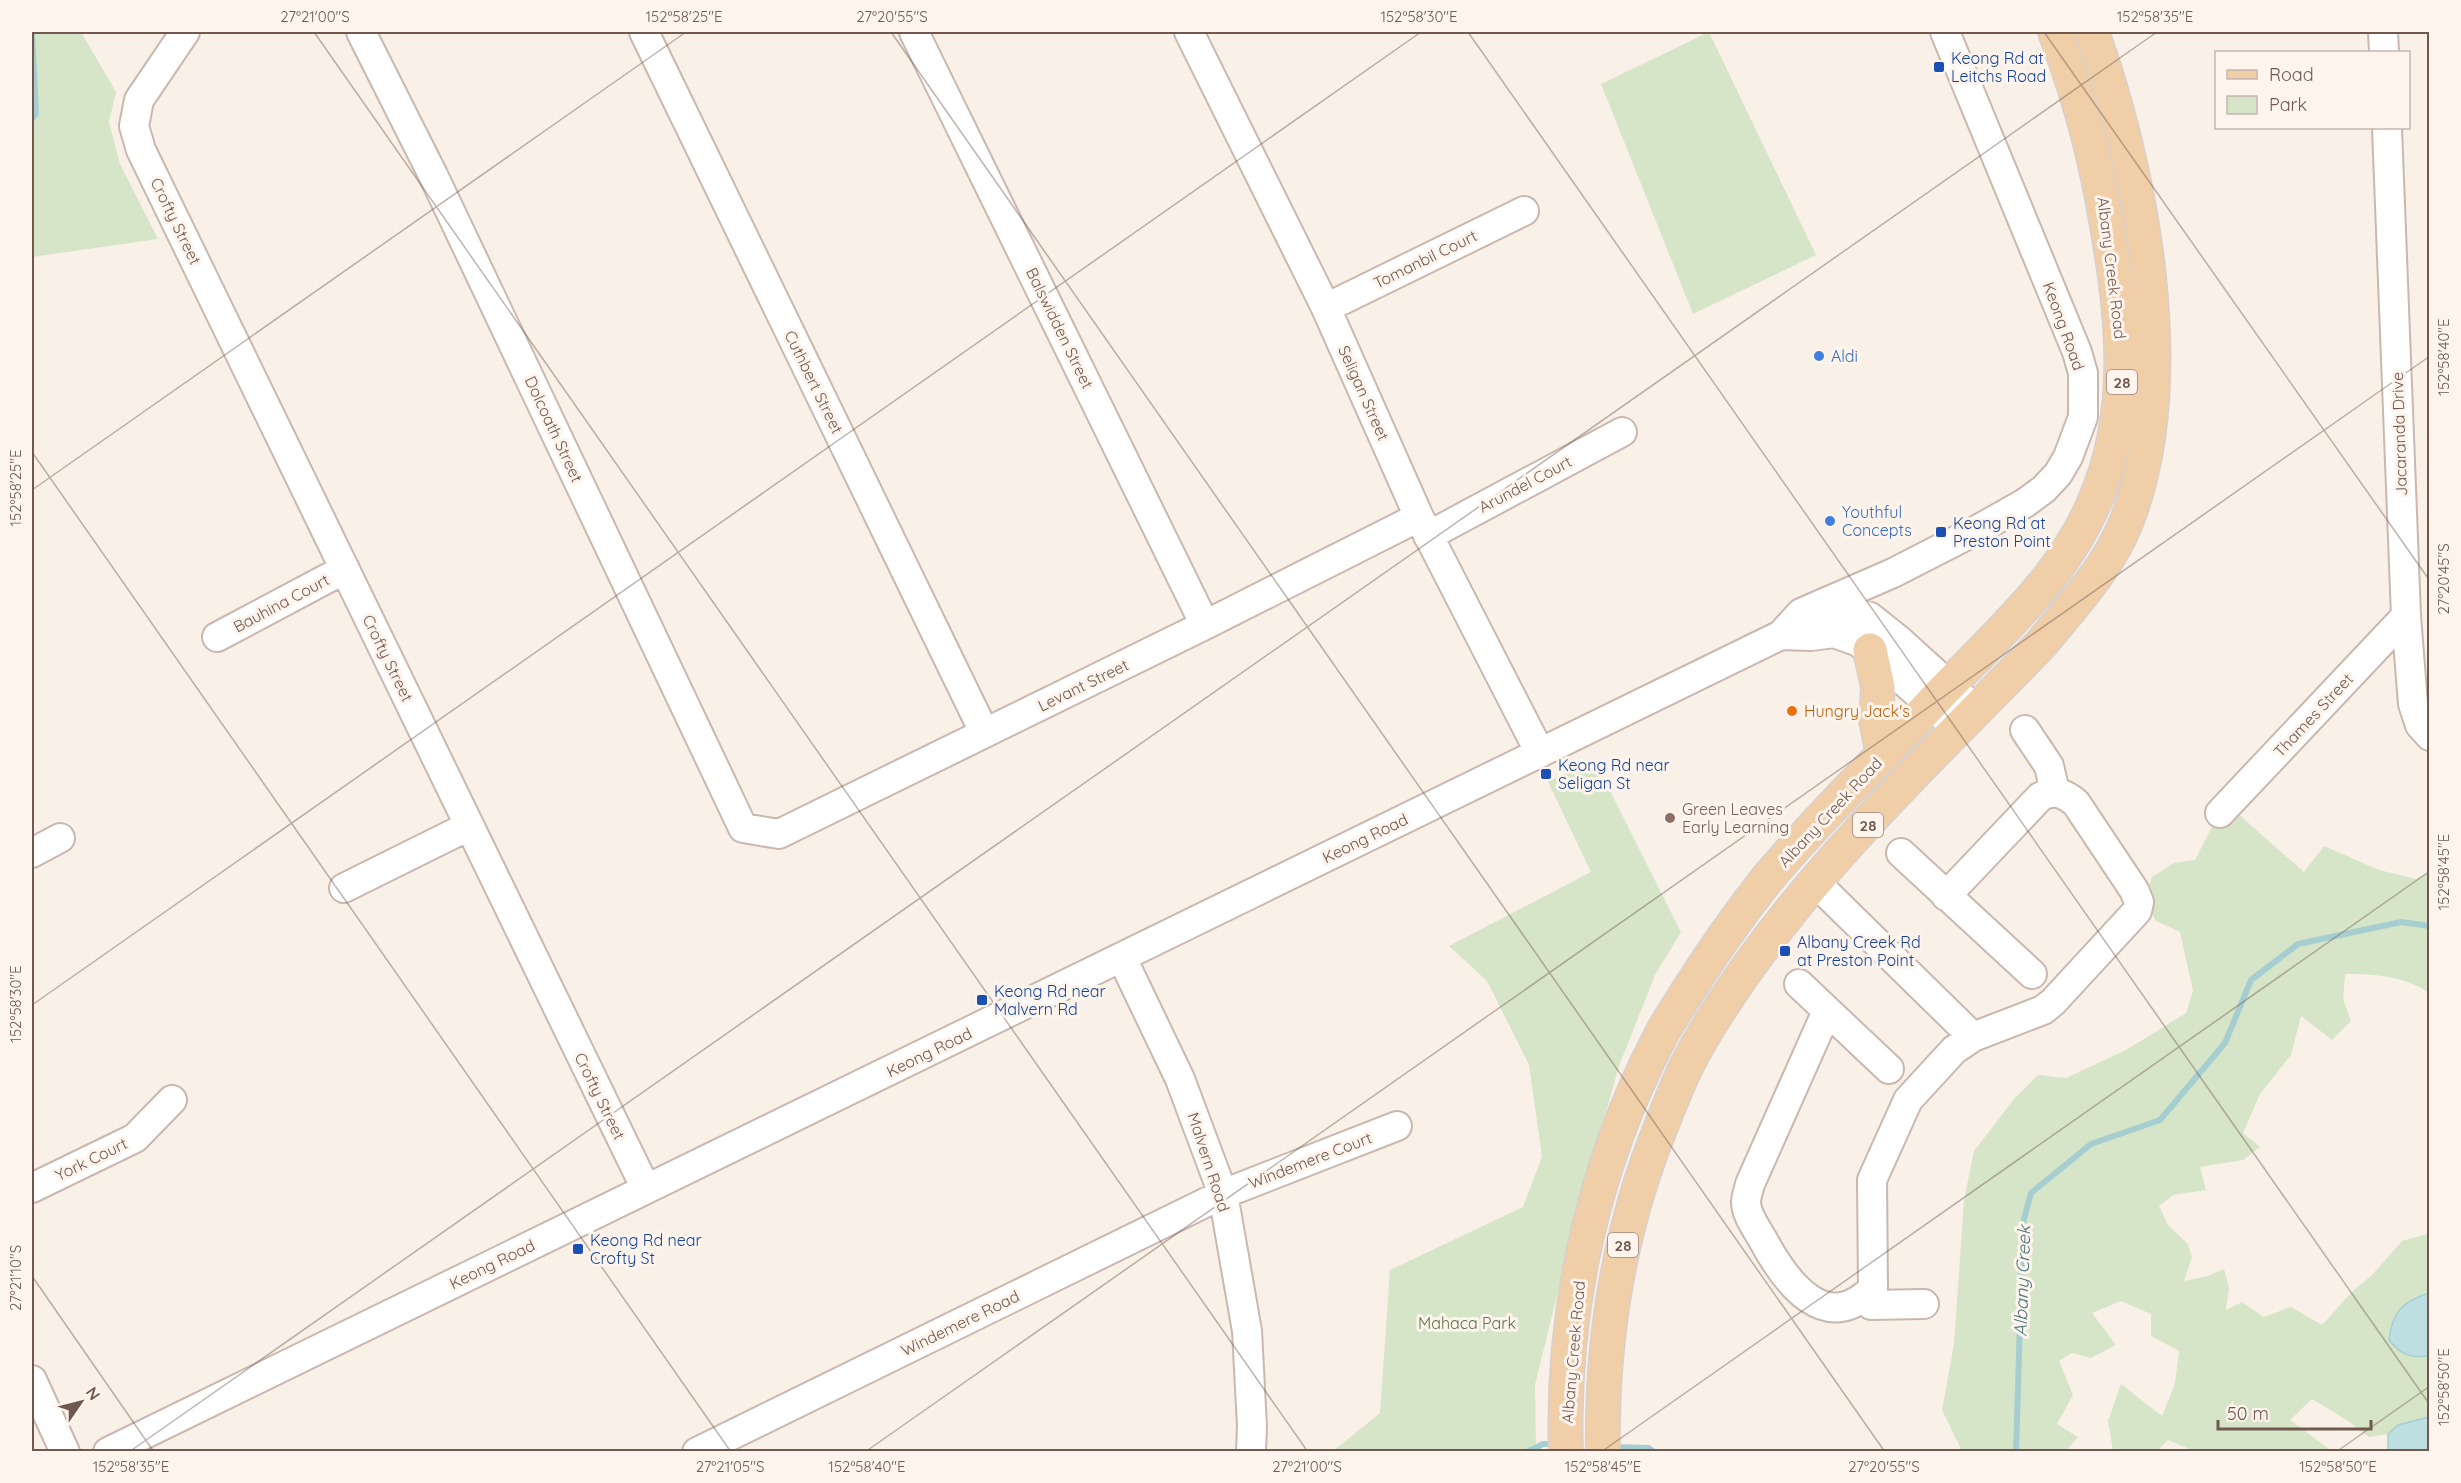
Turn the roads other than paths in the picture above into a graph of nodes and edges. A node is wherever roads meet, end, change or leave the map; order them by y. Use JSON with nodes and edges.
{"nodes":[{"id":1,"x":185,"y":32,"type":"edge"},
{"id":2,"x":361,"y":32,"type":"edge"},
{"id":3,"x":644,"y":32,"type":"edge"},
{"id":4,"x":914,"y":32,"type":"edge"},
{"id":5,"x":1189,"y":32,"type":"edge"},
{"id":6,"x":1946,"y":32,"type":"edge"},
{"id":7,"x":2055,"y":32,"type":"edge"},
{"id":8,"x":2092,"y":32,"type":"edge"},
{"id":9,"x":2384,"y":32,"type":"edge"},
{"id":10,"x":2384,"y":51,"type":"edge"},
{"id":11,"x":2387,"y":129,"type":"edge"},
{"id":12,"x":1524,"y":211,"type":"dead end"},
{"id":13,"x":1326,"y":308,"type":"junction"},
{"id":14,"x":1622,"y":432,"type":"dead end"},
{"id":15,"x":1423,"y":526,"type":"junction"},
{"id":16,"x":345,"y":569,"type":"junction"},
{"id":17,"x":1893,"y":573,"type":"junction"},
{"id":18,"x":1814,"y":608,"type":"junction"},
{"id":19,"x":2406,"y":616,"type":"junction"},
{"id":20,"x":1205,"y":625,"type":"junction"},
{"id":21,"x":1859,"y":633,"type":"junction"},
{"id":22,"x":1781,"y":635,"type":"junction"},
{"id":23,"x":217,"y":637,"type":"dead end"},
{"id":24,"x":1940,"y":695,"type":"junction"},
{"id":25,"x":1967,"y":720,"type":"junction"},
{"id":26,"x":2025,"y":730,"type":"dead end"},
{"id":27,"x":984,"y":732,"type":"junction"},
{"id":28,"x":2430,"y":736,"type":"edge"},
{"id":29,"x":1540,"y":753,"type":"junction"},
{"id":30,"x":1883,"y":755,"type":"junction"},
{"id":31,"x":2055,"y":792,"type":"junction"},
{"id":32,"x":2220,"y":813,"type":"dead end"},
{"id":33,"x":470,"y":826,"type":"junction"},
{"id":34,"x":743,"y":828,"type":"joint"},
{"id":35,"x":60,"y":838,"type":"dead end"},
{"id":36,"x":32,"y":853,"type":"edge"},
{"id":37,"x":1901,"y":853,"type":"dead end"},
{"id":38,"x":1814,"y":881,"type":"junction"},
{"id":39,"x":344,"y":888,"type":"dead end"},
{"id":40,"x":1946,"y":896,"type":"junction"},
{"id":41,"x":1122,"y":958,"type":"junction"},
{"id":42,"x":2031,"y":974,"type":"dead end"},
{"id":43,"x":1799,"y":984,"type":"dead end"},
{"id":44,"x":1827,"y":1011,"type":"junction"},
{"id":45,"x":1973,"y":1037,"type":"junction"},
{"id":46,"x":1889,"y":1069,"type":"dead end"},
{"id":47,"x":1639,"y":1082,"type":"junction"},
{"id":48,"x":1673,"y":1095,"type":"junction"},
{"id":49,"x":172,"y":1100,"type":"dead end"},
{"id":50,"x":1397,"y":1126,"type":"dead end"},
{"id":51,"x":32,"y":1188,"type":"edge"},
{"id":52,"x":646,"y":1189,"type":"junction"},
{"id":53,"x":1223,"y":1194,"type":"junction"},
{"id":54,"x":1863,"y":1298,"type":"junction"},
{"id":55,"x":1924,"y":1304,"type":"dead end"},
{"id":56,"x":32,"y":1380,"type":"edge"},
{"id":57,"x":64,"y":1452,"type":"edge"},
{"id":58,"x":108,"y":1452,"type":"edge"},
{"id":59,"x":697,"y":1452,"type":"edge"},
{"id":60,"x":1251,"y":1452,"type":"edge"},
{"id":61,"x":1566,"y":1452,"type":"edge"},
{"id":62,"x":1603,"y":1452,"type":"edge"}],
"edges":[{"from":1,"to":16,"type":"street","name":"Crofty Street"},
{"from":2,"to":34,"type":"street","name":"Dolcoath Street"},
{"from":3,"to":27,"type":"street","name":"Cuthbert Street"},
{"from":4,"to":20,"type":"street","name":"Balswidden Street"},
{"from":5,"to":13,"type":"street","name":"Seligan Street"},
{"from":6,"to":17,"type":"street","name":"Keong Road"},
{"from":7,"to":24,"type":"main road","name":"Albany Creek Road","number":"28"},
{"from":8,"to":25,"type":"main road","name":"Albany Creek Road","number":"28"},
{"from":9,"to":10,"type":"street"},
{"from":11,"to":19,"type":"street","name":"Jacaranda Drive"},
{"from":12,"to":13,"type":"street","name":"Tomanbil Court"},
{"from":13,"to":15,"type":"street","name":"Seligan Street"},
{"from":14,"to":15,"type":"street","name":"Arundel Court"},
{"from":15,"to":20,"type":"street","name":"Levant Street"},
{"from":15,"to":29,"type":"street","name":"Seligan Street"},
{"from":16,"to":23,"type":"street","name":"Bauhina Court"},
{"from":16,"to":33,"type":"street","name":"Crofty Street"},
{"from":17,"to":18,"type":"street","name":"Keong Road"},
{"from":17,"to":21,"type":"street","name":"Keong Road"},
{"from":18,"to":21,"type":"street"},
{"from":18,"to":22,"type":"street","name":"Keong Road"},
{"from":19,"to":28,"type":"street","name":"Jacaranda Drive"},
{"from":19,"to":32,"type":"street","name":"Thames Street"},
{"from":20,"to":27,"type":"street","name":"Levant Street"},
{"from":21,"to":22,"type":"street","name":"Keong Road"},
{"from":21,"to":24,"type":"street"},
{"from":21,"to":24,"type":"street"},
{"from":21,"to":30,"type":"main road"},
{"from":22,"to":29,"type":"street","name":"Keong Road"},
{"from":24,"to":25,"type":"street"},
{"from":24,"to":30,"type":"main road","name":"Albany Creek Road","number":"28"},
{"from":25,"to":38,"type":"main road","name":"Albany Creek Road","number":"28"},
{"from":26,"to":31,"type":"street"},
{"from":27,"to":34,"type":"street","name":"Levant Street"},
{"from":29,"to":41,"type":"street","name":"Keong Road"},
{"from":30,"to":47,"type":"main road","name":"Albany Creek Road","number":"28"},
{"from":31,"to":40,"type":"street"},
{"from":31,"to":45,"type":"street"},
{"from":33,"to":39,"type":"street"},
{"from":33,"to":52,"type":"street","name":"Crofty Street"},
{"from":35,"to":36,"type":"street"},
{"from":37,"to":40,"type":"street"},
{"from":38,"to":45,"type":"street"},
{"from":38,"to":48,"type":"main road","name":"Albany Creek Road","number":"28"},
{"from":40,"to":42,"type":"street"},
{"from":41,"to":52,"type":"street","name":"Keong Road"},
{"from":41,"to":53,"type":"street","name":"Malvern Road"},
{"from":43,"to":44,"type":"street"},
{"from":44,"to":46,"type":"street"},
{"from":44,"to":54,"type":"street"},
{"from":45,"to":54,"type":"street"},
{"from":47,"to":48,"type":"main road"},
{"from":47,"to":61,"type":"main road","name":"Albany Creek Road","number":"28"},
{"from":48,"to":62,"type":"main road","name":"Albany Creek Road","number":"28"},
{"from":49,"to":51,"type":"street","name":"York Court"},
{"from":50,"to":53,"type":"street","name":"Windemere Court"},
{"from":52,"to":58,"type":"street","name":"Keong Road"},
{"from":53,"to":59,"type":"street","name":"Windemere Road"},
{"from":53,"to":60,"type":"street","name":"Malvern Road"},
{"from":54,"to":55,"type":"street"},
{"from":56,"to":57,"type":"street"}]}
